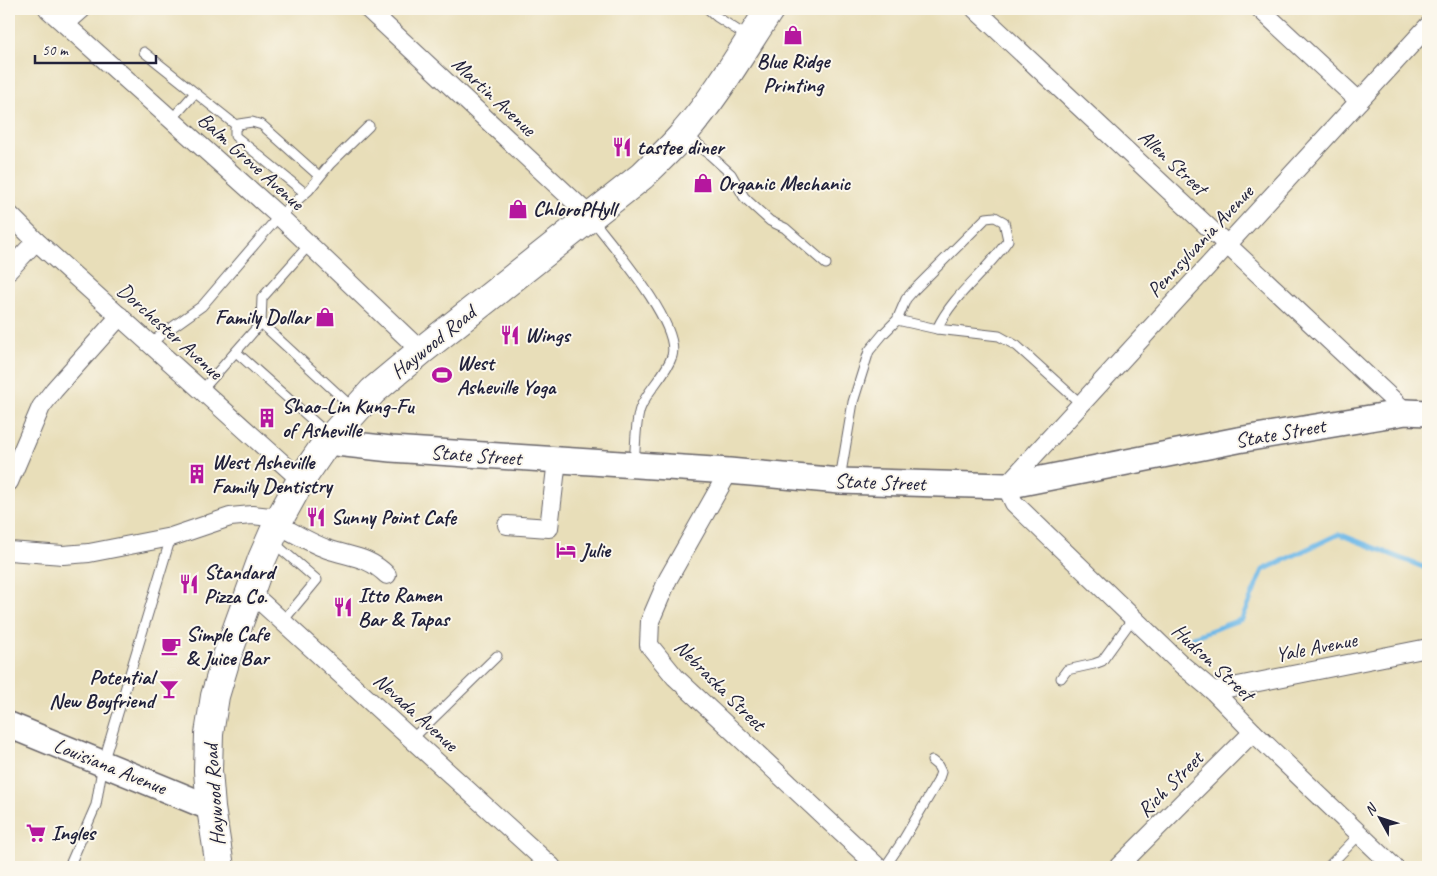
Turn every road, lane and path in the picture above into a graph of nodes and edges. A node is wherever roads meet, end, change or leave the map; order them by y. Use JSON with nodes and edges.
{"nodes":[{"id":1,"x":48,"y":9,"type":"edge"},
{"id":2,"x":82,"y":9,"type":"edge"},
{"id":3,"x":368,"y":9,"type":"edge"},
{"id":4,"x":708,"y":9,"type":"edge"},
{"id":5,"x":770,"y":9,"type":"edge"},
{"id":6,"x":975,"y":9,"type":"edge"},
{"id":7,"x":1260,"y":9,"type":"edge"},
{"id":8,"x":66,"y":24,"type":"junction"},
{"id":9,"x":1428,"y":26,"type":"edge"},
{"id":10,"x":750,"y":38,"type":"junction"},
{"id":11,"x":144,"y":52,"type":"dead end"},
{"id":12,"x":195,"y":93,"type":"junction"},
{"id":13,"x":1359,"y":101,"type":"junction"},
{"id":14,"x":172,"y":119,"type":"junction"},
{"id":15,"x":237,"y":126,"type":"junction"},
{"id":16,"x":370,"y":126,"type":"dead end"},
{"id":17,"x":685,"y":132,"type":"junction"},
{"id":18,"x":320,"y":176,"type":"junction"},
{"id":19,"x":305,"y":193,"type":"junction"},
{"id":20,"x":9,"y":214,"type":"edge"},
{"id":21,"x":279,"y":216,"type":"junction"},
{"id":22,"x":590,"y":216,"type":"junction"},
{"id":23,"x":36,"y":241,"type":"junction"},
{"id":24,"x":1228,"y":244,"type":"junction"},
{"id":25,"x":309,"y":245,"type":"junction"},
{"id":26,"x":826,"y":264,"type":"dead end"},
{"id":27,"x":9,"y":270,"type":"edge"},
{"id":28,"x":120,"y":316,"type":"junction"},
{"id":29,"x":897,"y":320,"type":"junction"},
{"id":30,"x":261,"y":324,"type":"junction"},
{"id":31,"x":937,"y":329,"type":"junction"},
{"id":32,"x":150,"y":342,"type":"junction"},
{"id":33,"x":421,"y":351,"type":"junction"},
{"id":34,"x":236,"y":352,"type":"junction"},
{"id":35,"x":202,"y":390,"type":"junction"},
{"id":36,"x":1081,"y":404,"type":"junction"},
{"id":37,"x":356,"y":410,"type":"junction"},
{"id":38,"x":1417,"y":412,"type":"edge"},
{"id":39,"x":329,"y":440,"type":"junction"},
{"id":40,"x":557,"y":460,"type":"junction"},
{"id":41,"x":634,"y":465,"type":"junction"},
{"id":42,"x":730,"y":471,"type":"junction"},
{"id":43,"x":301,"y":480,"type":"junction"},
{"id":44,"x":840,"y":481,"type":"junction"},
{"id":45,"x":9,"y":482,"type":"edge"},
{"id":46,"x":1006,"y":486,"type":"junction"},
{"id":47,"x":507,"y":525,"type":"dead end"},
{"id":48,"x":276,"y":527,"type":"junction"},
{"id":49,"x":170,"y":537,"type":"junction"},
{"id":50,"x":9,"y":551,"type":"edge"},
{"id":51,"x":388,"y":575,"type":"dead end"},
{"id":52,"x":249,"y":591,"type":"junction"},
{"id":53,"x":1133,"y":618,"type":"junction"},
{"id":54,"x":282,"y":621,"type":"junction"},
{"id":55,"x":1428,"y":648,"type":"edge"},
{"id":56,"x":497,"y":656,"type":"dead end"},
{"id":57,"x":1060,"y":678,"type":"dead end"},
{"id":58,"x":1213,"y":691,"type":"junction"},
{"id":59,"x":9,"y":725,"type":"edge"},
{"id":60,"x":1253,"y":732,"type":"junction"},
{"id":61,"x":412,"y":739,"type":"junction"},
{"id":62,"x":932,"y":761,"type":"dead end"},
{"id":63,"x":103,"y":763,"type":"junction"},
{"id":64,"x":211,"y":808,"type":"junction"},
{"id":65,"x":1359,"y":835,"type":"junction"},
{"id":66,"x":69,"y":867,"type":"edge"},
{"id":67,"x":220,"y":867,"type":"edge"},
{"id":68,"x":552,"y":867,"type":"edge"},
{"id":69,"x":878,"y":867,"type":"edge"},
{"id":70,"x":884,"y":867,"type":"edge"},
{"id":71,"x":1118,"y":867,"type":"edge"},
{"id":72,"x":1328,"y":867,"type":"edge"},
{"id":73,"x":1394,"y":867,"type":"edge"}],
"edges":[{"from":1,"to":8,"type":"street","name":"Balm Grove Avenue"},
{"from":2,"to":8,"type":"street"},
{"from":3,"to":22,"type":"street","name":"Martin Avenue"},
{"from":4,"to":10,"type":"lane"},
{"from":5,"to":10,"type":"main road","name":"Haywood Road"},
{"from":6,"to":24,"type":"street","name":"Allen Street"},
{"from":7,"to":13,"type":"street"},
{"from":8,"to":14,"type":"street","name":"Balm Grove Avenue"},
{"from":9,"to":13,"type":"street","name":"Pennsylvania Avenue"},
{"from":10,"to":17,"type":"main road","name":"Haywood Road"},
{"from":11,"to":12,"type":"lane"},
{"from":12,"to":14,"type":"lane"},
{"from":12,"to":15,"type":"lane"},
{"from":13,"to":24,"type":"street","name":"Pennsylvania Avenue"},
{"from":14,"to":21,"type":"street","name":"Balm Grove Avenue"},
{"from":15,"to":18,"type":"lane"},
{"from":15,"to":19,"type":"lane"},
{"from":16,"to":18,"type":"lane"},
{"from":17,"to":22,"type":"main road","name":"Haywood Road"},
{"from":17,"to":26,"type":"lane"},
{"from":18,"to":19,"type":"lane"},
{"from":19,"to":21,"type":"lane"},
{"from":20,"to":23,"type":"street","name":"Dorchester Avenue"},
{"from":21,"to":25,"type":"street","name":"Balm Grove Avenue"},
{"from":21,"to":32,"type":"lane"},
{"from":22,"to":33,"type":"main road","name":"Haywood Road"},
{"from":22,"to":41,"type":"lane"},
{"from":23,"to":27,"type":"street"},
{"from":23,"to":28,"type":"street","name":"Dorchester Avenue"},
{"from":24,"to":36,"type":"street","name":"Pennsylvania Avenue"},
{"from":24,"to":38,"type":"street","name":"Allen Street"},
{"from":25,"to":30,"type":"lane"},
{"from":25,"to":33,"type":"street","name":"Balm Grove Avenue"},
{"from":28,"to":32,"type":"street","name":"Dorchester Avenue"},
{"from":28,"to":45,"type":"street"},
{"from":29,"to":31,"type":"lane"},
{"from":29,"to":31,"type":"lane"},
{"from":29,"to":44,"type":"lane"},
{"from":30,"to":34,"type":"lane"},
{"from":30,"to":37,"type":"lane"},
{"from":31,"to":36,"type":"lane"},
{"from":32,"to":35,"type":"street","name":"Dorchester Avenue"},
{"from":33,"to":37,"type":"main road","name":"Haywood Road"},
{"from":34,"to":35,"type":"lane"},
{"from":34,"to":39,"type":"lane"},
{"from":35,"to":43,"type":"street","name":"Dorchester Avenue"},
{"from":36,"to":46,"type":"street","name":"Pennsylvania Avenue"},
{"from":37,"to":39,"type":"main road","name":"Haywood Road"},
{"from":38,"to":46,"type":"street","name":"State Street"},
{"from":39,"to":40,"type":"street","name":"State Street"},
{"from":39,"to":43,"type":"main road","name":"Haywood Road"},
{"from":40,"to":41,"type":"street","name":"State Street"},
{"from":40,"to":47,"type":"street"},
{"from":41,"to":42,"type":"street","name":"State Street"},
{"from":42,"to":44,"type":"street","name":"State Street"},
{"from":42,"to":69,"type":"street","name":"Nebraska Street"},
{"from":43,"to":48,"type":"main road","name":"Haywood Road"},
{"from":44,"to":46,"type":"street","name":"State Street"},
{"from":46,"to":53,"type":"street","name":"Hudson Street"},
{"from":48,"to":49,"type":"street"},
{"from":48,"to":51,"type":"street"},
{"from":48,"to":52,"type":"main road","name":"Haywood Road"},
{"from":48,"to":54,"type":"lane"},
{"from":49,"to":50,"type":"street"},
{"from":49,"to":63,"type":"lane"},
{"from":52,"to":54,"type":"street","name":"Nevada Avenue"},
{"from":52,"to":64,"type":"main road","name":"Haywood Road"},
{"from":53,"to":57,"type":"lane"},
{"from":53,"to":58,"type":"street","name":"Hudson Street"},
{"from":54,"to":61,"type":"street","name":"Nevada Avenue"},
{"from":55,"to":58,"type":"street","name":"Yale Avenue"},
{"from":56,"to":61,"type":"lane"},
{"from":58,"to":60,"type":"street","name":"Hudson Street"},
{"from":59,"to":63,"type":"street","name":"Louisiana Avenue"},
{"from":60,"to":65,"type":"street","name":"Hudson Street"},
{"from":60,"to":71,"type":"street","name":"Rich Street"},
{"from":61,"to":68,"type":"street","name":"Nevada Avenue"},
{"from":62,"to":70,"type":"lane"},
{"from":63,"to":64,"type":"street","name":"Louisiana Avenue"},
{"from":63,"to":66,"type":"lane"},
{"from":64,"to":67,"type":"main road","name":"Haywood Road"},
{"from":65,"to":72,"type":"lane"},
{"from":65,"to":73,"type":"street","name":"Hudson Street"}]}
